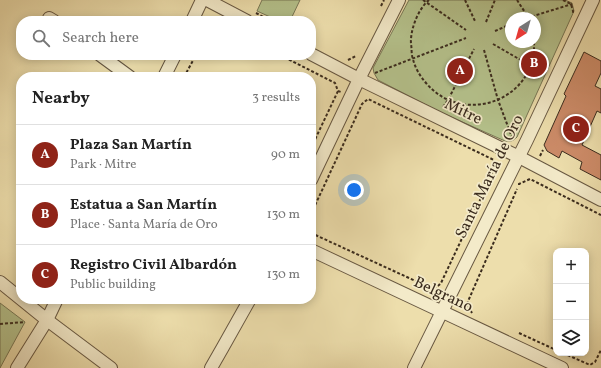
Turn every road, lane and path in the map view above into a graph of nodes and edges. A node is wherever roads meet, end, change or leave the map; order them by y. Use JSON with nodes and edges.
{"nodes":[{"id":1,"x":202,"y":0,"type":"edge"},
{"id":2,"x":207,"y":0,"type":"edge"},
{"id":3,"x":399,"y":0,"type":"edge"},
{"id":4,"x":423,"y":0,"type":"edge"},
{"id":5,"x":429,"y":0,"type":"edge"},
{"id":6,"x":466,"y":0,"type":"edge"},
{"id":7,"x":495,"y":0,"type":"edge"},
{"id":8,"x":517,"y":0,"type":"edge"},
{"id":9,"x":593,"y":0,"type":"edge"},
{"id":10,"x":598,"y":0,"type":"edge"},
{"id":11,"x":426,"y":2,"type":"junction"},
{"id":12,"x":601,"y":2,"type":"edge"},
{"id":13,"x":572,"y":4,"type":"dead end"},
{"id":14,"x":524,"y":12,"type":"edge"},
{"id":15,"x":541,"y":14,"type":"edge"},
{"id":16,"x":194,"y":16,"type":"edge"},
{"id":17,"x":237,"y":16,"type":"edge"},
{"id":18,"x":475,"y":21,"type":"dead end"},
{"id":19,"x":486,"y":22,"type":"dead end"},
{"id":20,"x":505,"y":27,"type":"edge"},
{"id":21,"x":466,"y":30,"type":"dead end"},
{"id":22,"x":495,"y":31,"type":"dead end"},
{"id":23,"x":466,"y":38,"type":"dead end"},
{"id":24,"x":493,"y":44,"type":"dead end"},
{"id":25,"x":534,"y":48,"type":"edge"},
{"id":26,"x":474,"y":49,"type":"dead end"},
{"id":27,"x":484,"y":50,"type":"dead end"},
{"id":28,"x":316,"y":57,"type":"edge"},
{"id":29,"x":413,"y":59,"type":"junction"},
{"id":30,"x":107,"y":60,"type":"edge"},
{"id":31,"x":172,"y":60,"type":"edge"},
{"id":32,"x":193,"y":60,"type":"edge"},
{"id":33,"x":290,"y":60,"type":"edge"},
{"id":34,"x":531,"y":65,"type":"junction"},
{"id":35,"x":374,"y":68,"type":"dead end"},
{"id":36,"x":123,"y":72,"type":"edge"},
{"id":37,"x":166,"y":72,"type":"edge"},
{"id":38,"x":187,"y":72,"type":"edge"},
{"id":39,"x":313,"y":72,"type":"edge"},
{"id":40,"x":374,"y":73,"type":"junction"},
{"id":41,"x":316,"y":74,"type":"edge"},
{"id":42,"x":545,"y":74,"type":"dead end"},
{"id":43,"x":376,"y":77,"type":"dead end"},
{"id":44,"x":359,"y":79,"type":"junction"},
{"id":45,"x":448,"y":100,"type":"junction"},
{"id":46,"x":498,"y":100,"type":"junction"},
{"id":47,"x":440,"y":112,"type":"dead end"},
{"id":48,"x":518,"y":136,"type":"dead end"},
{"id":49,"x":316,"y":137,"type":"edge"},
{"id":50,"x":513,"y":141,"type":"junction"},
{"id":51,"x":509,"y":142,"type":"dead end"},
{"id":52,"x":519,"y":157,"type":"junction"},
{"id":53,"x":316,"y":169,"type":"edge"},
{"id":54,"x":601,"y":200,"type":"edge"},
{"id":55,"x":316,"y":203,"type":"edge"},
{"id":56,"x":601,"y":215,"type":"edge"},
{"id":57,"x":316,"y":235,"type":"edge"},
{"id":58,"x":316,"y":252,"type":"edge"},
{"id":59,"x":0,"y":282,"type":"edge"},
{"id":60,"x":16,"y":295,"type":"edge"},
{"id":61,"x":27,"y":304,"type":"edge"},
{"id":62,"x":55,"y":304,"type":"edge"},
{"id":63,"x":247,"y":304,"type":"edge"},
{"id":64,"x":442,"y":312,"type":"junction"},
{"id":65,"x":472,"y":313,"type":"dead end"},
{"id":66,"x":47,"y":320,"type":"junction"},
{"id":67,"x":25,"y":322,"type":"dead end"},
{"id":68,"x":0,"y":324,"type":"edge"},
{"id":69,"x":514,"y":331,"type":"dead end"},
{"id":70,"x":553,"y":349,"type":"edge"},
{"id":71,"x":601,"y":350,"type":"edge"},
{"id":72,"x":570,"y":356,"type":"edge"},
{"id":73,"x":17,"y":368,"type":"edge"},
{"id":74,"x":111,"y":368,"type":"edge"},
{"id":75,"x":211,"y":368,"type":"edge"},
{"id":76,"x":414,"y":368,"type":"edge"},
{"id":77,"x":562,"y":368,"type":"edge"}],
"edges":[{"from":1,"to":16,"type":"street"},
{"from":2,"to":17,"type":"street"},
{"from":3,"to":44,"type":"street"},
{"from":4,"to":11,"type":"path"},
{"from":5,"to":11,"type":"path"},
{"from":6,"to":18,"type":"path"},
{"from":7,"to":19,"type":"path"},
{"from":8,"to":14,"type":"path"},
{"from":9,"to":52,"type":"street","name":"Santa María de Oro"},
{"from":10,"to":12,"type":"street"},
{"from":11,"to":21,"type":"path"},
{"from":11,"to":29,"type":"path"},
{"from":13,"to":15,"type":"path"},
{"from":20,"to":22,"type":"path"},
{"from":23,"to":29,"type":"path"},
{"from":24,"to":34,"type":"path"},
{"from":25,"to":34,"type":"path"},
{"from":26,"to":45,"type":"path"},
{"from":27,"to":46,"type":"path"},
{"from":28,"to":44,"type":"street","name":"Mitre"},
{"from":29,"to":40,"type":"path"},
{"from":29,"to":45,"type":"path"},
{"from":30,"to":36,"type":"street"},
{"from":31,"to":37,"type":"street"},
{"from":32,"to":38,"type":"path"},
{"from":33,"to":39,"type":"path"},
{"from":34,"to":42,"type":"path"},
{"from":34,"to":46,"type":"path"},
{"from":35,"to":40,"type":"path"},
{"from":40,"to":43,"type":"path"},
{"from":41,"to":49,"type":"path"},
{"from":44,"to":52,"type":"street","name":"Mitre"},
{"from":44,"to":53,"type":"street"},
{"from":45,"to":46,"type":"path"},
{"from":45,"to":47,"type":"path"},
{"from":46,"to":50,"type":"path"},
{"from":48,"to":50,"type":"path"},
{"from":50,"to":51,"type":"path"},
{"from":52,"to":54,"type":"street","name":"Mitre"},
{"from":52,"to":64,"type":"street","name":"Santa María de Oro"},
{"from":55,"to":57,"type":"path"},
{"from":56,"to":65,"type":"path"},
{"from":58,"to":64,"type":"street","name":"Belgrano"},
{"from":59,"to":60,"type":"street"},
{"from":61,"to":66,"type":"street"},
{"from":62,"to":66,"type":"street"},
{"from":63,"to":75,"type":"street"},
{"from":64,"to":76,"type":"street","name":"Santa María de Oro"},
{"from":64,"to":77,"type":"street","name":"Belgrano"},
{"from":66,"to":73,"type":"street"},
{"from":66,"to":74,"type":"street"},
{"from":67,"to":68,"type":"path"},
{"from":69,"to":70,"type":"path"},
{"from":71,"to":72,"type":"path"}]}
